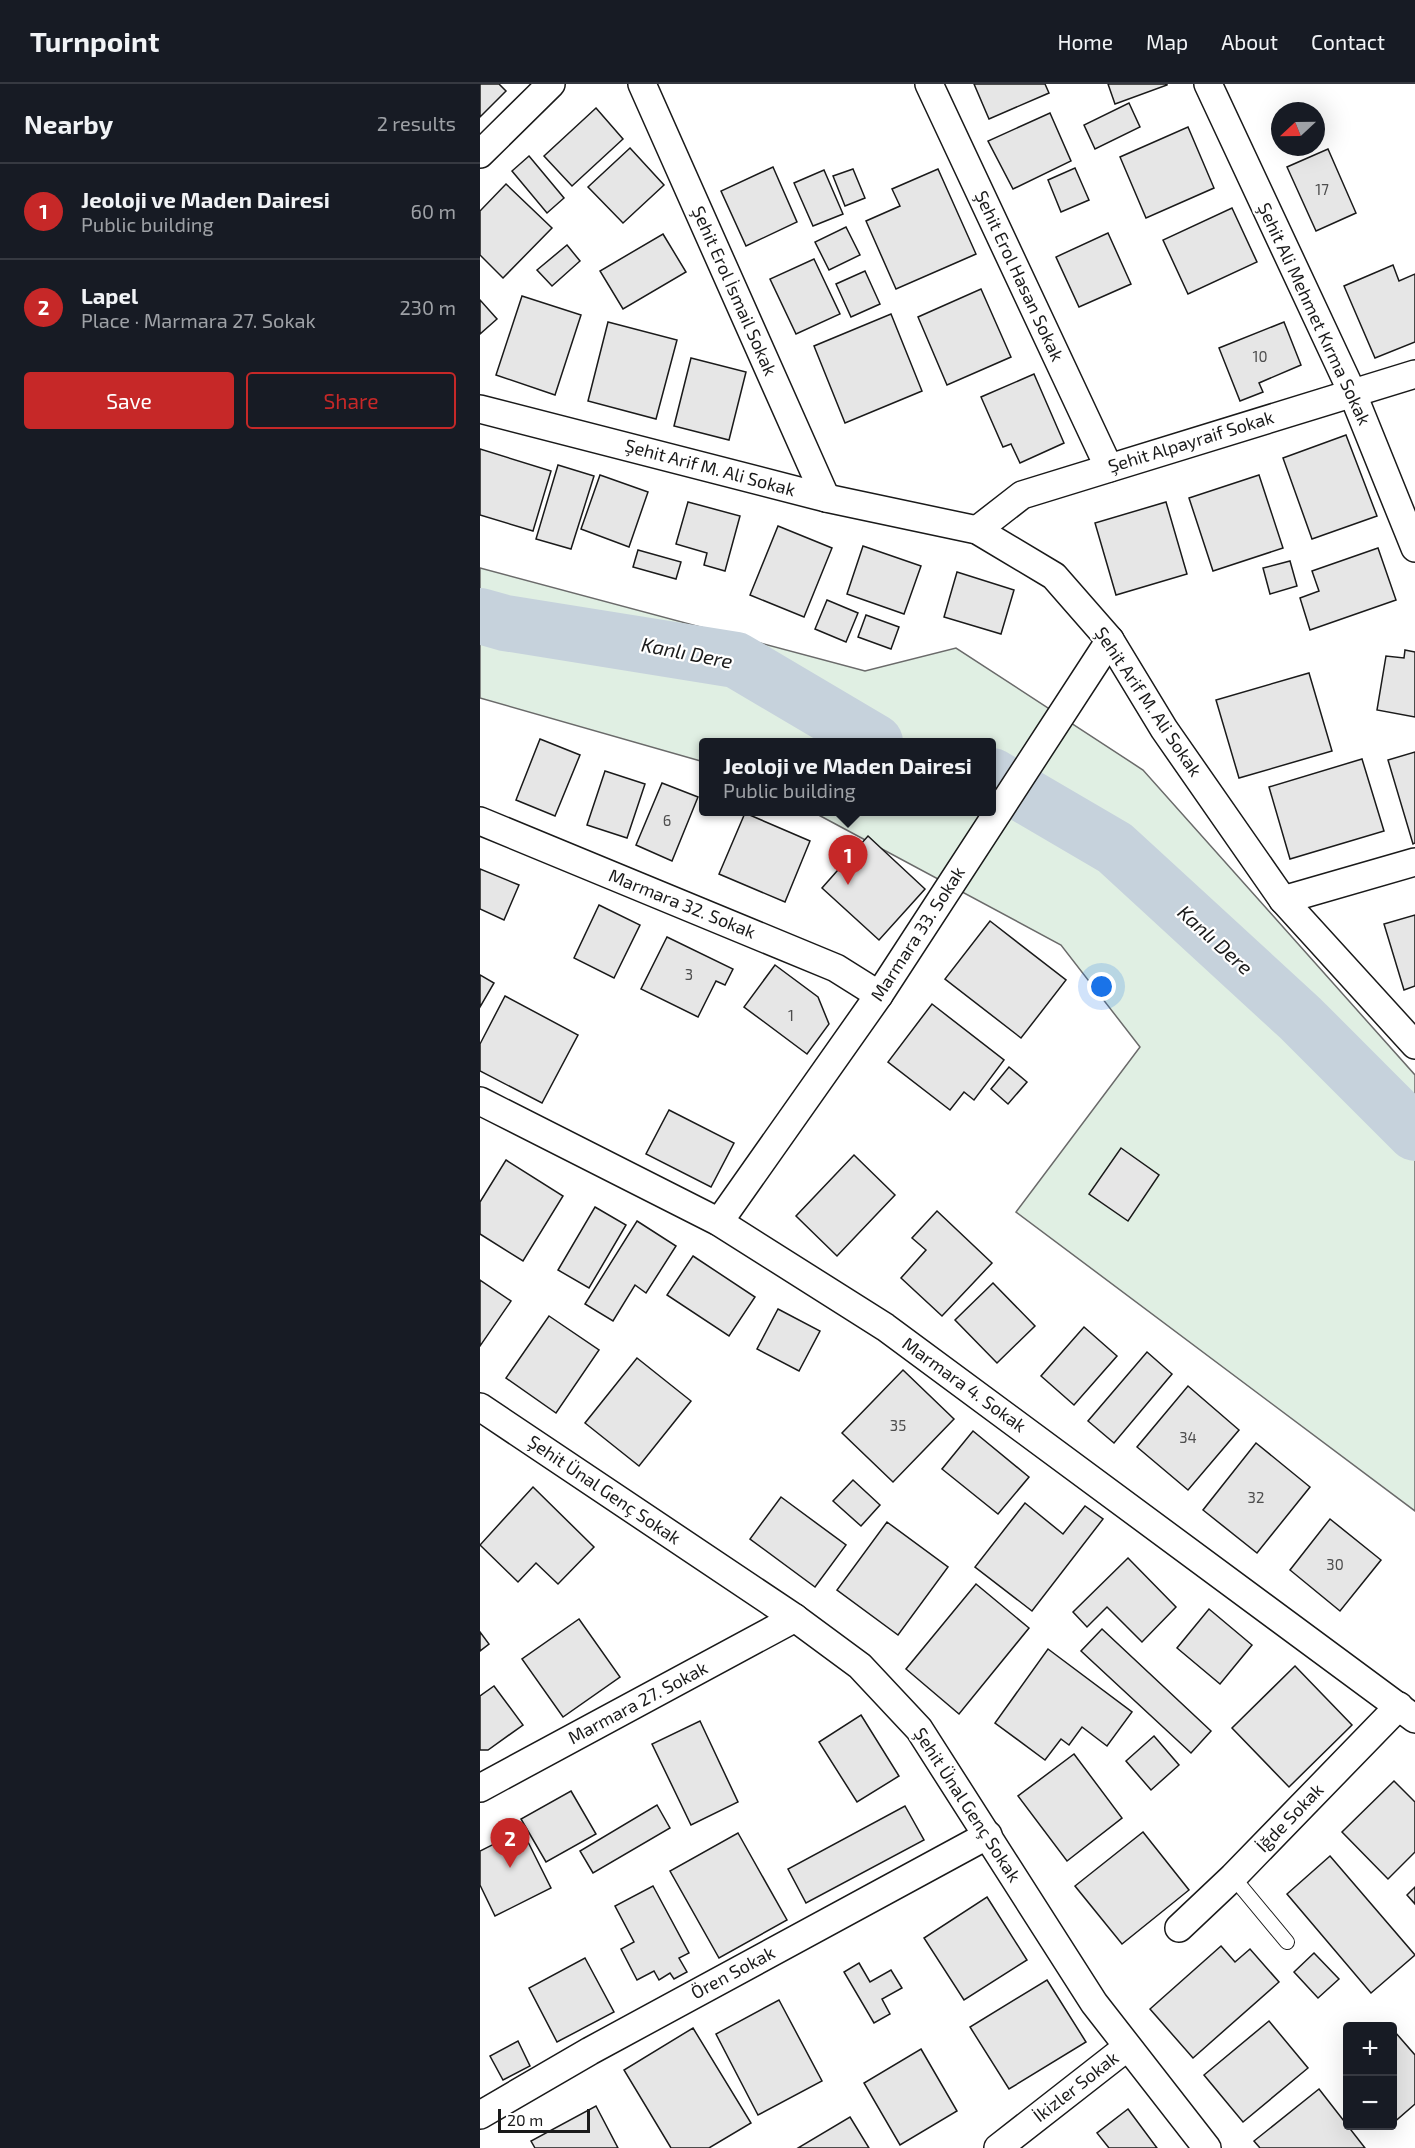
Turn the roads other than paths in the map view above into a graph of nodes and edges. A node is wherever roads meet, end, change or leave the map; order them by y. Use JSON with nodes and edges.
{"nodes":[{"id":1,"x":551,"y":84,"type":"edge"},
{"id":2,"x":642,"y":84,"type":"edge"},
{"id":3,"x":928,"y":84,"type":"edge"},
{"id":4,"x":1208,"y":84,"type":"edge"},
{"id":5,"x":480,"y":154,"type":"edge"},
{"id":6,"x":1415,"y":374,"type":"edge"},
{"id":7,"x":1352,"y":392,"type":"junction"},
{"id":8,"x":480,"y":409,"type":"edge"},
{"id":9,"x":1109,"y":468,"type":"junction"},
{"id":10,"x":826,"y":498,"type":"junction"},
{"id":11,"x":977,"y":530,"type":"junction"},
{"id":12,"x":1415,"y":548,"type":"edge"},
{"id":13,"x":1110,"y":640,"type":"junction"},
{"id":14,"x":996,"y":816,"type":"edge"},
{"id":15,"x":996,"y":816,"type":"edge"},
{"id":16,"x":480,"y":821,"type":"edge"},
{"id":17,"x":1415,"y":862,"type":"edge"},
{"id":18,"x":1283,"y":900,"type":"junction"},
{"id":19,"x":879,"y":995,"type":"junction"},
{"id":20,"x":1415,"y":1045,"type":"edge"},
{"id":21,"x":483,"y":1109,"type":"edge"},
{"id":22,"x":719,"y":1222,"type":"junction"},
{"id":23,"x":480,"y":1407,"type":"edge"},
{"id":24,"x":795,"y":1618,"type":"junction"},
{"id":25,"x":1407,"y":1713,"type":"edge"},
{"id":26,"x":480,"y":1788,"type":"edge"},
{"id":27,"x":988,"y":1835,"type":"junction"},
{"id":28,"x":1233,"y":1877,"type":"junction"},
{"id":29,"x":1179,"y":1928,"type":"dead end"},
{"id":30,"x":1287,"y":1942,"type":"dead end"},
{"id":31,"x":1126,"y":2048,"type":"junction"},
{"id":32,"x":480,"y":2115,"type":"edge"},
{"id":33,"x":998,"y":2148,"type":"edge"},
{"id":34,"x":1207,"y":2148,"type":"edge"}],
"edges":[{"from":1,"to":5,"type":"street"},
{"from":2,"to":10,"type":"street","name":"Şehit Erol İsmail Sokak"},
{"from":3,"to":9,"type":"street","name":"Şehit Erol Hasan Sokak"},
{"from":4,"to":7,"type":"street","name":"Şehit Ali Mehmet Kırma Sokak"},
{"from":6,"to":7,"type":"street","name":"Şehit Alpayraif Sokak"},
{"from":7,"to":9,"type":"street","name":"Şehit Alpayraif Sokak"},
{"from":7,"to":12,"type":"street","name":"Şehit Ali Mehmet Kırma Sokak"},
{"from":8,"to":10,"type":"street","name":"Şehit Arif M. Ali Sokak"},
{"from":9,"to":11,"type":"street","name":"Şehit Alpayraif Sokak"},
{"from":10,"to":11,"type":"street","name":"Şehit Arif M. Ali Sokak"},
{"from":11,"to":13,"type":"street","name":"Şehit Arif M. Ali Sokak"},
{"from":13,"to":14,"type":"street","name":"Marmara 33. Sokak"},
{"from":13,"to":18,"type":"street","name":"Şehit Arif M. Ali Sokak"},
{"from":15,"to":19,"type":"street","name":"Marmara 33. Sokak"},
{"from":16,"to":19,"type":"street","name":"Marmara 32. Sokak"},
{"from":17,"to":18,"type":"street"},
{"from":18,"to":20,"type":"street","name":"Şehit Arif M. Ali Sokak"},
{"from":19,"to":22,"type":"street","name":"Marmara 33. Sokak"},
{"from":21,"to":22,"type":"street","name":"Marmara 4. Sokak"},
{"from":22,"to":25,"type":"street","name":"Marmara 4. Sokak"},
{"from":23,"to":24,"type":"street","name":"Şehit Ünal Genç Sokak"},
{"from":24,"to":26,"type":"street","name":"Marmara 27. Sokak"},
{"from":24,"to":27,"type":"street","name":"Şehit Ünal Genç Sokak"},
{"from":25,"to":28,"type":"street","name":"İğde Sokak"},
{"from":27,"to":31,"type":"street","name":"Şehit Ünal Genç Sokak"},
{"from":27,"to":32,"type":"street","name":"Ören Sokak"},
{"from":28,"to":29,"type":"street","name":"İğde Sokak"},
{"from":28,"to":30,"type":"lane"},
{"from":31,"to":33,"type":"street","name":"İkizler Sokak"},
{"from":31,"to":34,"type":"street","name":"Şehit Ünal Genç Sokak"}]}
